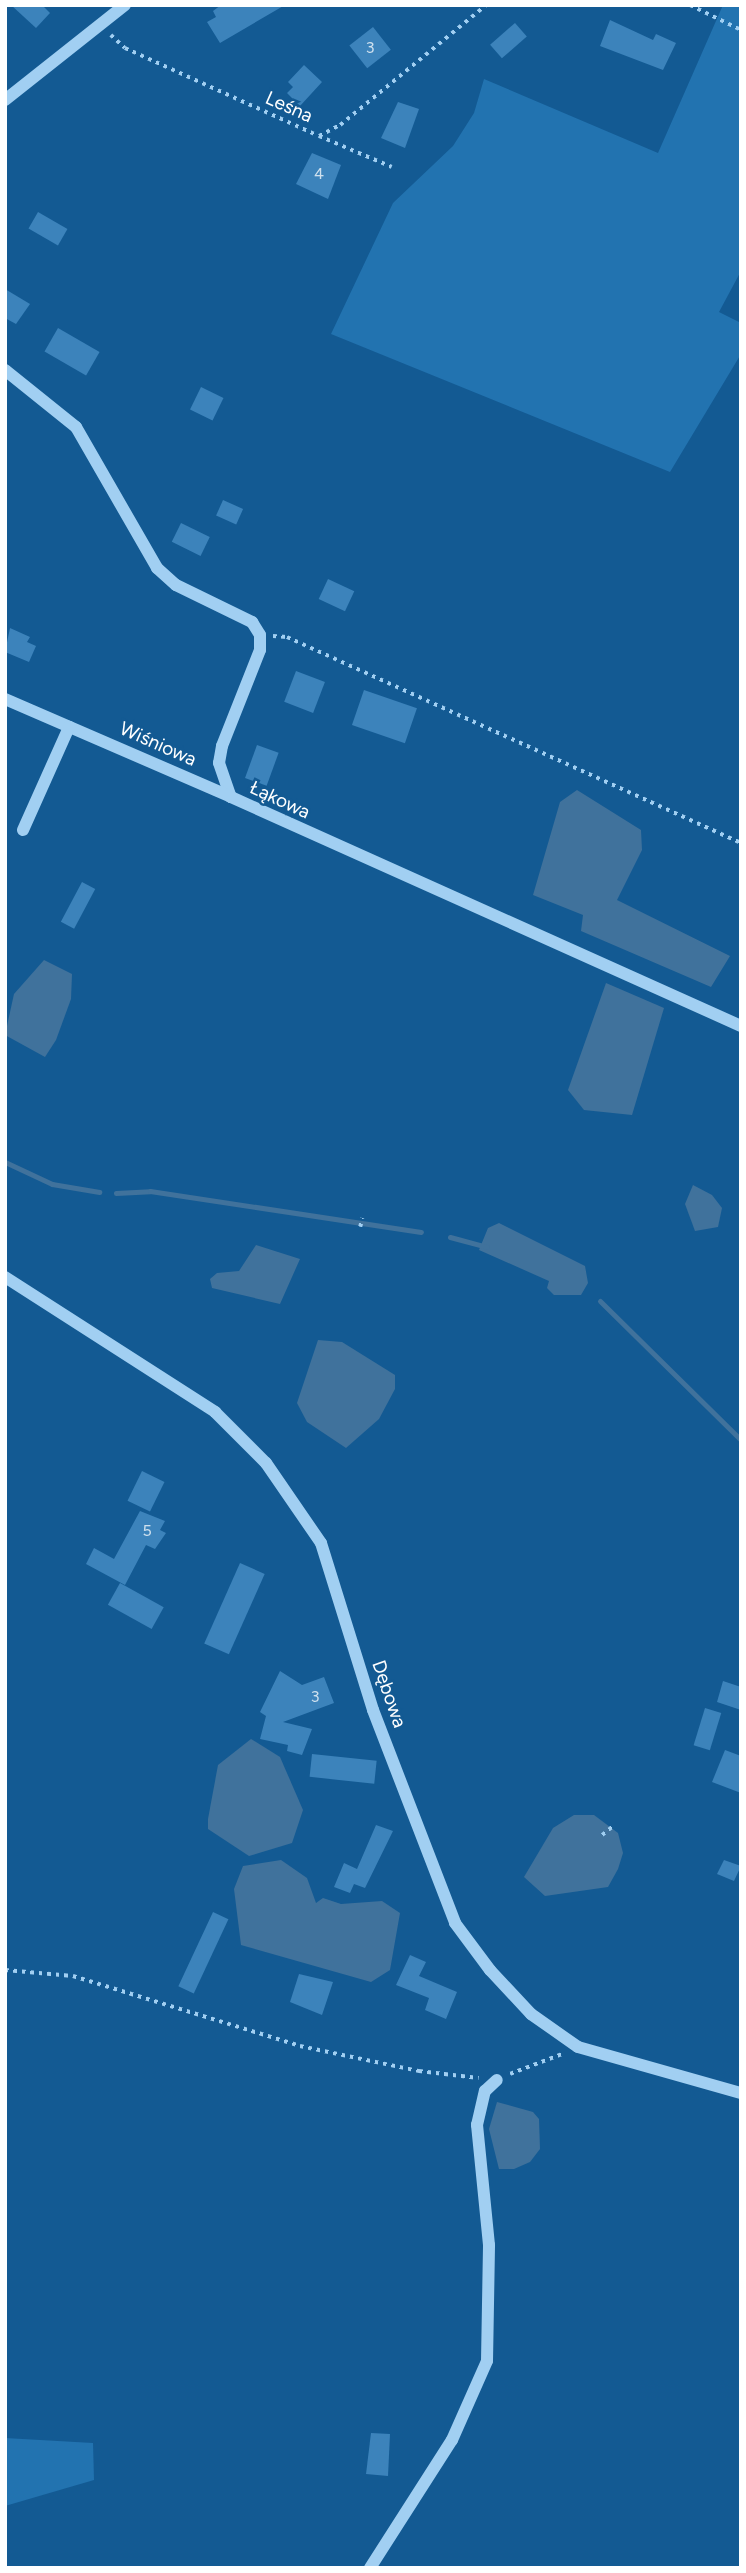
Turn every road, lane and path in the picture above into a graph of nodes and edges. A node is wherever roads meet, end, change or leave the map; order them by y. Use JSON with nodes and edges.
{"nodes":[{"id":1,"x":125,"y":5,"type":"edge"},
{"id":2,"x":486,"y":5,"type":"edge"},
{"id":3,"x":690,"y":5,"type":"edge"},
{"id":4,"x":101,"y":22,"type":"junction"},
{"id":5,"x":741,"y":30,"type":"edge"},
{"id":6,"x":5,"y":100,"type":"edge"},
{"id":7,"x":319,"y":136,"type":"junction"},
{"id":8,"x":391,"y":167,"type":"dead end"},
{"id":9,"x":5,"y":370,"type":"edge"},
{"id":10,"x":260,"y":635,"type":"junction"},
{"id":11,"x":5,"y":699,"type":"edge"},
{"id":12,"x":69,"y":727,"type":"junction"},
{"id":13,"x":231,"y":797,"type":"junction"},
{"id":14,"x":23,"y":830,"type":"dead end"},
{"id":15,"x":741,"y":843,"type":"edge"},
{"id":16,"x":741,"y":1026,"type":"edge"},
{"id":17,"x":362,"y":1219,"type":"dead end"},
{"id":18,"x":360,"y":1227,"type":"dead end"},
{"id":19,"x":5,"y":1277,"type":"edge"},
{"id":20,"x":612,"y":1827,"type":"dead end"},
{"id":21,"x":602,"y":1835,"type":"dead end"},
{"id":22,"x":5,"y":1969,"type":"edge"},
{"id":23,"x":578,"y":2047,"type":"junction"},
{"id":24,"x":497,"y":2080,"type":"junction"},
{"id":25,"x":741,"y":2093,"type":"edge"},
{"id":26,"x":370,"y":2568,"type":"edge"}],
"edges":[{"from":1,"to":4,"type":"street"},
{"from":2,"to":7,"type":"path","name":"Leśna"},
{"from":3,"to":5,"type":"path"},
{"from":4,"to":6,"type":"street"},
{"from":4,"to":7,"type":"path","name":"Leśna"},
{"from":7,"to":8,"type":"path"},
{"from":9,"to":10,"type":"street"},
{"from":10,"to":13,"type":"street","name":"Łąkowa"},
{"from":10,"to":15,"type":"path"},
{"from":11,"to":12,"type":"street","name":"Wiśniowa"},
{"from":12,"to":13,"type":"street","name":"Wiśniowa"},
{"from":12,"to":14,"type":"street"},
{"from":13,"to":16,"type":"street","name":"Łąkowa"},
{"from":17,"to":18,"type":"path"},
{"from":19,"to":23,"type":"street","name":"Dębowa"},
{"from":20,"to":21,"type":"path"},
{"from":22,"to":24,"type":"path"},
{"from":23,"to":24,"type":"path"},
{"from":23,"to":25,"type":"street","name":"Dębowa"},
{"from":24,"to":26,"type":"street"}]}
